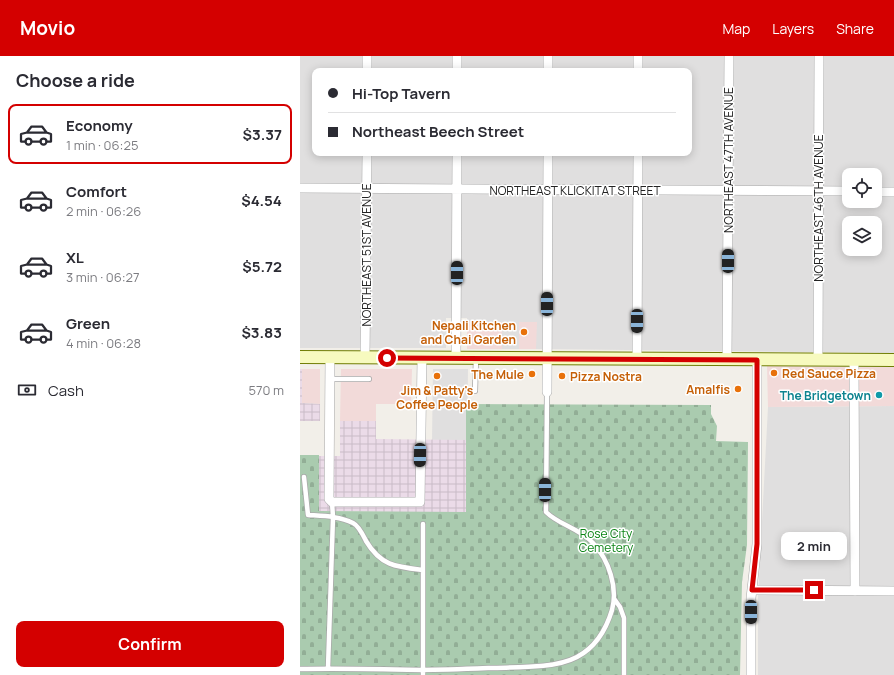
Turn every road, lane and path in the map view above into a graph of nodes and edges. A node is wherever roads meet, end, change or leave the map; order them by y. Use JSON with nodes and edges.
{"nodes":[{"id":1,"x":367,"y":56,"type":"edge"},
{"id":2,"x":457,"y":56,"type":"edge"},
{"id":3,"x":548,"y":56,"type":"edge"},
{"id":4,"x":638,"y":56,"type":"edge"},
{"id":5,"x":729,"y":56,"type":"edge"},
{"id":6,"x":819,"y":56,"type":"edge"},
{"id":7,"x":367,"y":68,"type":"edge"},
{"id":8,"x":457,"y":68,"type":"edge"},
{"id":9,"x":548,"y":68,"type":"edge"},
{"id":10,"x":638,"y":68,"type":"edge"},
{"id":11,"x":367,"y":156,"type":"edge"},
{"id":12,"x":457,"y":156,"type":"edge"},
{"id":13,"x":548,"y":156,"type":"edge"},
{"id":14,"x":638,"y":156,"type":"edge"},
{"id":15,"x":300,"y":188,"type":"edge"},
{"id":16,"x":366,"y":189,"type":"junction"},
{"id":17,"x":457,"y":189,"type":"junction"},
{"id":18,"x":547,"y":190,"type":"junction"},
{"id":19,"x":638,"y":190,"type":"junction"},
{"id":20,"x":728,"y":191,"type":"junction"},
{"id":21,"x":818,"y":191,"type":"junction"},
{"id":22,"x":842,"y":191,"type":"edge"},
{"id":23,"x":882,"y":192,"type":"edge"},
{"id":24,"x":894,"y":192,"type":"edge"},
{"id":25,"x":300,"y":357,"type":"edge"},
{"id":26,"x":330,"y":357,"type":"junction"},
{"id":27,"x":365,"y":358,"type":"junction"},
{"id":28,"x":422,"y":358,"type":"junction"},
{"id":29,"x":456,"y":358,"type":"junction"},
{"id":30,"x":476,"y":358,"type":"junction"},
{"id":31,"x":547,"y":359,"type":"junction"},
{"id":32,"x":637,"y":359,"type":"junction"},
{"id":33,"x":727,"y":359,"type":"junction"},
{"id":34,"x":757,"y":360,"type":"junction"},
{"id":35,"x":818,"y":360,"type":"junction"},
{"id":36,"x":854,"y":360,"type":"junction"},
{"id":37,"x":894,"y":360,"type":"edge"},
{"id":38,"x":330,"y":379,"type":"junction"},
{"id":39,"x":369,"y":379,"type":"dead end"},
{"id":40,"x":475,"y":391,"type":"dead end"},
{"id":41,"x":547,"y":392,"type":"joint"},
{"id":42,"x":304,"y":477,"type":"dead end"},
{"id":43,"x":330,"y":500,"type":"junction"},
{"id":44,"x":333,"y":517,"type":"junction"},
{"id":45,"x":423,"y":524,"type":"dead end"},
{"id":46,"x":423,"y":570,"type":"junction"},
{"id":47,"x":752,"y":590,"type":"junction"},
{"id":48,"x":856,"y":591,"type":"junction"},
{"id":49,"x":894,"y":591,"type":"edge"},
{"id":50,"x":615,"y":600,"type":"junction"},
{"id":51,"x":328,"y":668,"type":"junction"},
{"id":52,"x":300,"y":669,"type":"edge"},
{"id":53,"x":423,"y":672,"type":"edge"},
{"id":54,"x":624,"y":675,"type":"edge"},
{"id":55,"x":750,"y":675,"type":"edge"}],
"edges":[{"from":1,"to":7,"type":"street"},
{"from":2,"to":8,"type":"street"},
{"from":3,"to":9,"type":"street"},
{"from":4,"to":10,"type":"street"},
{"from":5,"to":20,"type":"street","name":"NORTHEAST 47TH AVENUE"},
{"from":6,"to":21,"type":"street","name":"NORTHEAST 46TH AVENUE"},
{"from":11,"to":16,"type":"street","name":"NORTHEAST 51ST AVENUE"},
{"from":12,"to":17,"type":"street"},
{"from":13,"to":18,"type":"street"},
{"from":14,"to":19,"type":"street"},
{"from":15,"to":16,"type":"street","name":"NORTHEAST KLICKITAT STREET"},
{"from":16,"to":17,"type":"street","name":"NORTHEAST KLICKITAT STREET"},
{"from":16,"to":27,"type":"street","name":"NORTHEAST 51ST AVENUE"},
{"from":17,"to":18,"type":"street","name":"NORTHEAST KLICKITAT STREET"},
{"from":17,"to":29,"type":"street"},
{"from":18,"to":19,"type":"street","name":"NORTHEAST KLICKITAT STREET"},
{"from":18,"to":31,"type":"street"},
{"from":19,"to":20,"type":"street","name":"NORTHEAST KLICKITAT STREET"},
{"from":19,"to":32,"type":"street"},
{"from":20,"to":21,"type":"street","name":"NORTHEAST KLICKITAT STREET"},
{"from":20,"to":33,"type":"street","name":"NORTHEAST 47TH AVENUE"},
{"from":21,"to":22,"type":"street","name":"NORTHEAST KLICKITAT STREET"},
{"from":21,"to":35,"type":"street","name":"NORTHEAST 46TH AVENUE"},
{"from":23,"to":24,"type":"street"},
{"from":25,"to":26,"type":"main road"},
{"from":26,"to":27,"type":"main road"},
{"from":26,"to":38,"type":"street"},
{"from":27,"to":28,"type":"main road"},
{"from":28,"to":29,"type":"main road"},
{"from":28,"to":43,"type":"street"},
{"from":29,"to":30,"type":"main road"},
{"from":30,"to":31,"type":"main road"},
{"from":30,"to":40,"type":"lane"},
{"from":31,"to":32,"type":"main road"},
{"from":31,"to":41,"type":"street"},
{"from":32,"to":33,"type":"main road"},
{"from":33,"to":34,"type":"main road"},
{"from":34,"to":35,"type":"main road"},
{"from":34,"to":47,"type":"street"},
{"from":35,"to":36,"type":"main road"},
{"from":36,"to":37,"type":"main road"},
{"from":36,"to":48,"type":"street"},
{"from":38,"to":39,"type":"lane"},
{"from":38,"to":43,"type":"street"},
{"from":41,"to":50,"type":"lane"},
{"from":42,"to":44,"type":"lane"},
{"from":43,"to":44,"type":"lane"},
{"from":44,"to":46,"type":"lane"},
{"from":44,"to":51,"type":"lane"},
{"from":45,"to":46,"type":"lane"},
{"from":46,"to":53,"type":"lane"},
{"from":47,"to":48,"type":"street"},
{"from":47,"to":55,"type":"street"},
{"from":48,"to":49,"type":"street"},
{"from":50,"to":53,"type":"lane"},
{"from":50,"to":54,"type":"lane"},
{"from":51,"to":52,"type":"lane"},
{"from":51,"to":53,"type":"lane"}]}
